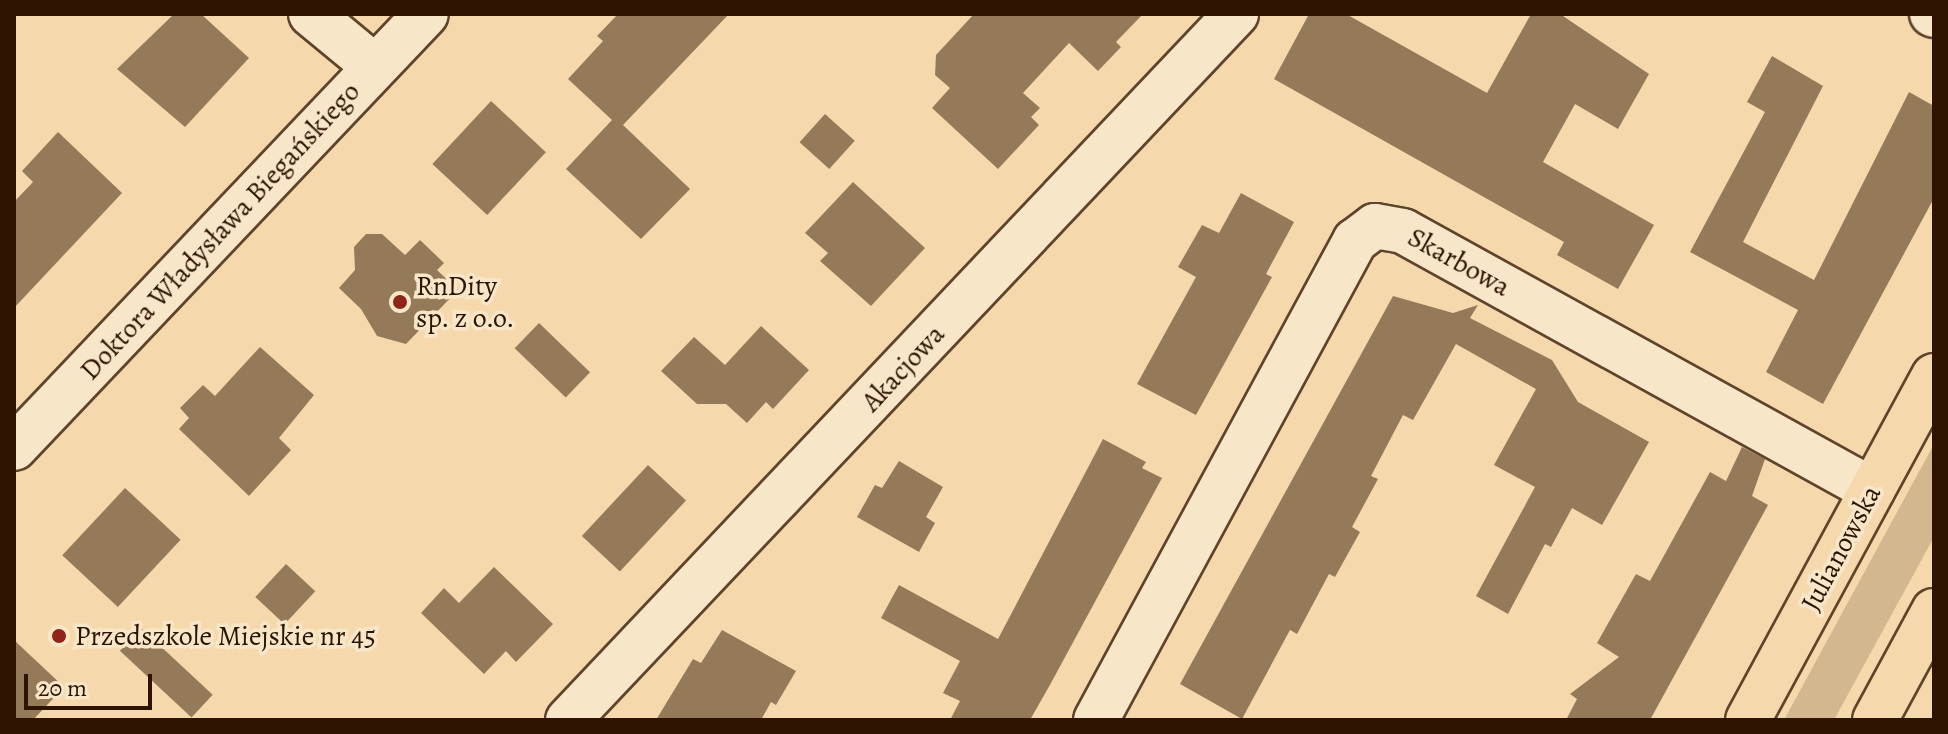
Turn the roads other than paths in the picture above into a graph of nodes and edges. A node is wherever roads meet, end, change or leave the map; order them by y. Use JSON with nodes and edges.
{"nodes":[{"id":1,"x":311,"y":14,"type":"edge"},
{"id":2,"x":426,"y":14,"type":"edge"},
{"id":3,"x":1236,"y":14,"type":"edge"},
{"id":4,"x":375,"y":67,"type":"junction"},
{"id":5,"x":1934,"y":376,"type":"edge"},
{"id":6,"x":14,"y":448,"type":"edge"},
{"id":7,"x":1872,"y":490,"type":"junction"},
{"id":8,"x":1934,"y":611,"type":"edge"},
{"id":9,"x":568,"y":720,"type":"edge"},
{"id":10,"x":1096,"y":720,"type":"edge"},
{"id":11,"x":1748,"y":720,"type":"edge"},
{"id":12,"x":1875,"y":720,"type":"edge"}],
"edges":[{"from":1,"to":4,"type":"street"},
{"from":2,"to":4,"type":"street","name":"Doktora Władysława Biegańskiego"},
{"from":3,"to":9,"type":"street","name":"Akacjowa"},
{"from":4,"to":6,"type":"street","name":"Doktora Władysława Biegańskiego"},
{"from":5,"to":7,"type":"main road","name":"Julianowska"},
{"from":7,"to":10,"type":"street","name":"Skarbowa"},
{"from":7,"to":11,"type":"main road","name":"Julianowska"},
{"from":8,"to":12,"type":"main road"}]}
